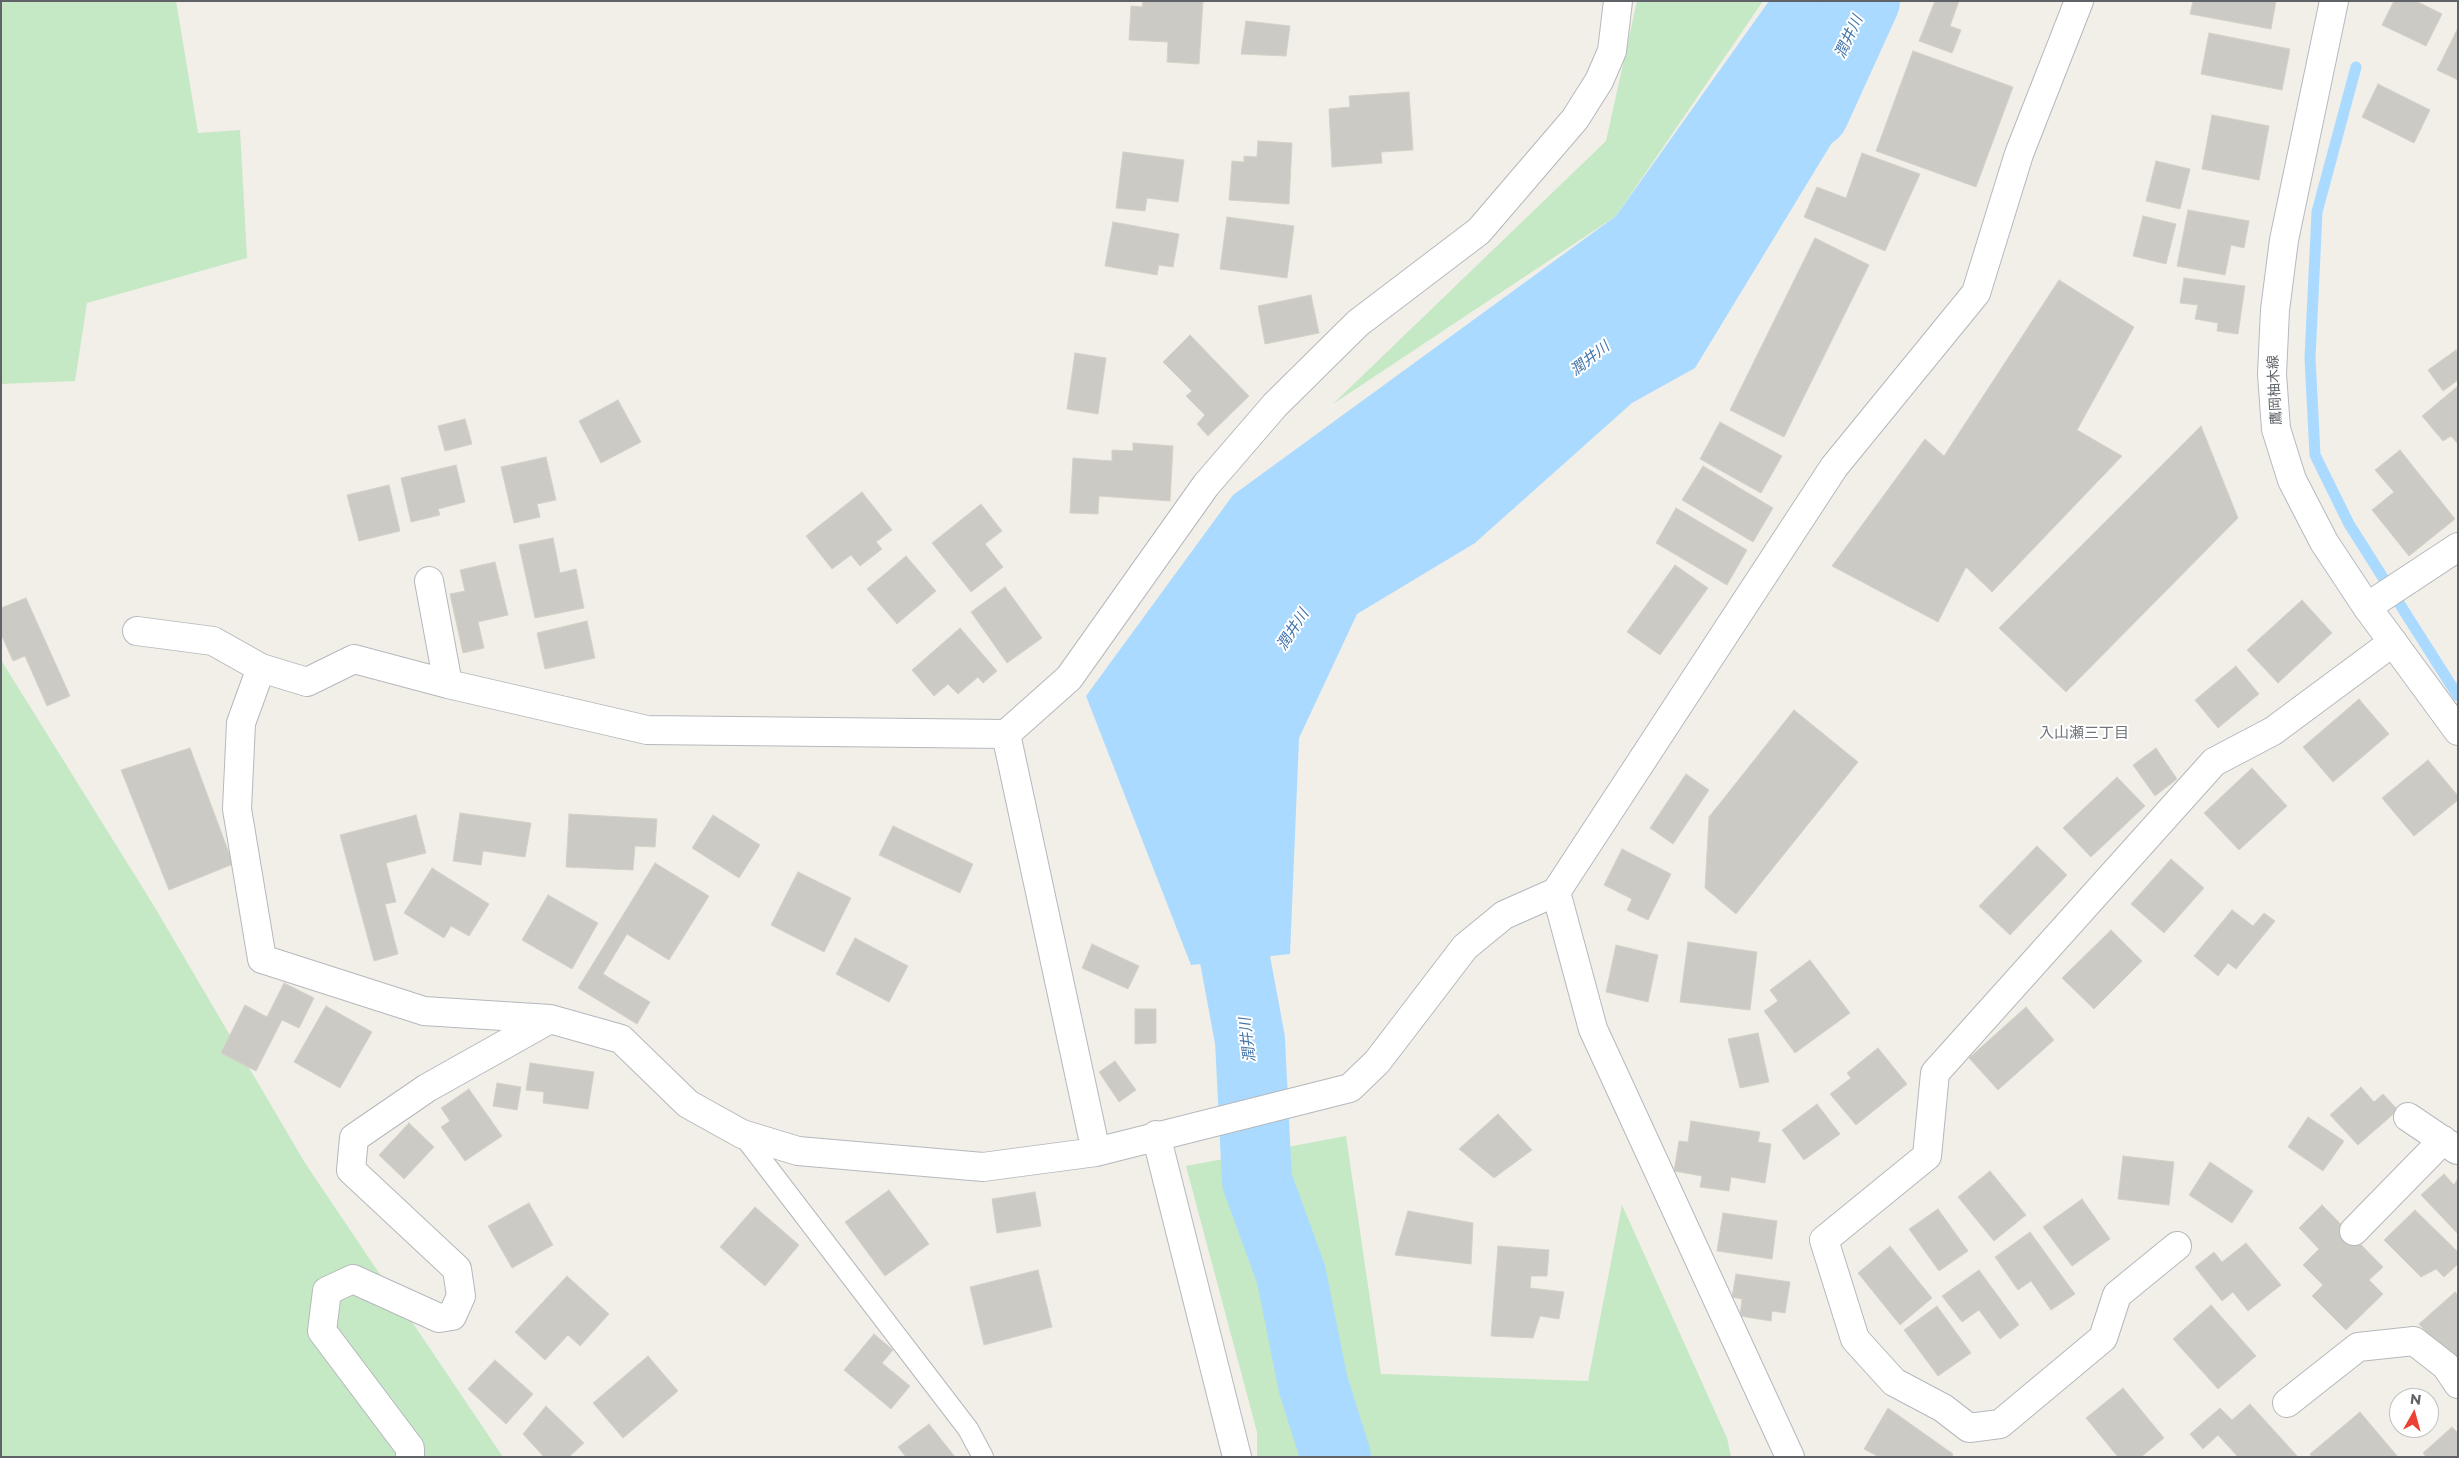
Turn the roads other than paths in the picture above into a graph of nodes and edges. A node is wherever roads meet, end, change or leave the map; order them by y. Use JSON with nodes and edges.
{"nodes":[{"id":1,"x":1618,"y":1,"type":"edge"},
{"id":2,"x":2079,"y":1,"type":"edge"},
{"id":3,"x":2334,"y":1,"type":"edge"},
{"id":4,"x":2458,"y":547,"type":"edge"},
{"id":5,"x":429,"y":580,"type":"dead end"},
{"id":6,"x":2385,"y":595,"type":"junction"},
{"id":7,"x":137,"y":631,"type":"dead end"},
{"id":8,"x":2393,"y":642,"type":"junction"},
{"id":9,"x":261,"y":668,"type":"junction"},
{"id":10,"x":448,"y":684,"type":"junction"},
{"id":11,"x":2458,"y":731,"type":"edge"},
{"id":12,"x":1006,"y":734,"type":"junction"},
{"id":13,"x":1556,"y":892,"type":"junction"},
{"id":14,"x":550,"y":1019,"type":"junction"},
{"id":15,"x":2408,"y":1117,"type":"dead end"},
{"id":16,"x":742,"y":1134,"type":"junction"},
{"id":17,"x":1156,"y":1135,"type":"junction"},
{"id":18,"x":2450,"y":1145,"type":"edge"},
{"id":19,"x":1096,"y":1152,"type":"junction"},
{"id":20,"x":2354,"y":1231,"type":"dead end"},
{"id":21,"x":2177,"y":1246,"type":"dead end"},
{"id":22,"x":2458,"y":1384,"type":"edge"},
{"id":23,"x":2287,"y":1403,"type":"dead end"},
{"id":24,"x":410,"y":1457,"type":"edge"},
{"id":25,"x":983,"y":1457,"type":"edge"},
{"id":26,"x":1237,"y":1457,"type":"edge"},
{"id":27,"x":1790,"y":1457,"type":"edge"}],
"edges":[{"from":1,"to":12,"type":"street"},
{"from":2,"to":13,"type":"street"},
{"from":3,"to":6,"type":"street","name":"鷹岡柚木線"},
{"from":4,"to":6,"type":"street"},
{"from":5,"to":10,"type":"street"},
{"from":6,"to":8,"type":"street","name":"鷹岡柚木線"},
{"from":7,"to":9,"type":"street"},
{"from":8,"to":11,"type":"street","name":"鷹岡柚木線"},
{"from":8,"to":21,"type":"street"},
{"from":9,"to":10,"type":"street"},
{"from":9,"to":14,"type":"street"},
{"from":10,"to":12,"type":"street"},
{"from":12,"to":19,"type":"street"},
{"from":13,"to":17,"type":"street"},
{"from":13,"to":27,"type":"street"},
{"from":14,"to":16,"type":"street"},
{"from":14,"to":24,"type":"street"},
{"from":15,"to":18,"type":"street"},
{"from":16,"to":19,"type":"street"},
{"from":16,"to":25,"type":"lane"},
{"from":17,"to":19,"type":"street"},
{"from":17,"to":26,"type":"street"},
{"from":18,"to":20,"type":"street"},
{"from":22,"to":23,"type":"street"}]}
